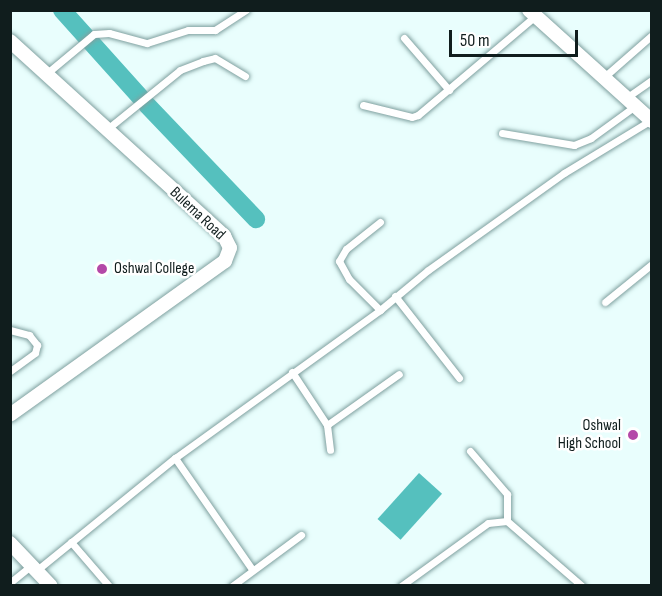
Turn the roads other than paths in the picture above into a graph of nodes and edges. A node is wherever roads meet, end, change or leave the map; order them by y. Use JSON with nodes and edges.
{"nodes":[{"id":1,"x":246,"y":10,"type":"edge"},
{"id":2,"x":532,"y":13,"type":"edge"},
{"id":3,"x":651,"y":35,"type":"edge"},
{"id":4,"x":404,"y":38,"type":"dead end"},
{"id":5,"x":13,"y":48,"type":"edge"},
{"id":6,"x":46,"y":74,"type":"junction"},
{"id":7,"x":245,"y":76,"type":"dead end"},
{"id":8,"x":603,"y":78,"type":"junction"},
{"id":9,"x":651,"y":80,"type":"edge"},
{"id":10,"x":449,"y":90,"type":"junction"},
{"id":11,"x":630,"y":102,"type":"junction"},
{"id":12,"x":363,"y":105,"type":"dead end"},
{"id":13,"x":651,"y":120,"type":"edge"},
{"id":14,"x":106,"y":130,"type":"junction"},
{"id":15,"x":502,"y":133,"type":"dead end"},
{"id":16,"x":380,"y":222,"type":"dead end"},
{"id":17,"x":651,"y":264,"type":"edge"},
{"id":18,"x":395,"y":296,"type":"junction"},
{"id":19,"x":605,"y":302,"type":"dead end"},
{"id":20,"x":380,"y":310,"type":"junction"},
{"id":21,"x":10,"y":330,"type":"edge"},
{"id":22,"x":10,"y":371,"type":"edge"},
{"id":23,"x":292,"y":372,"type":"junction"},
{"id":24,"x":399,"y":374,"type":"dead end"},
{"id":25,"x":459,"y":378,"type":"dead end"},
{"id":26,"x":10,"y":415,"type":"edge"},
{"id":27,"x":327,"y":425,"type":"junction"},
{"id":28,"x":330,"y":450,"type":"dead end"},
{"id":29,"x":470,"y":451,"type":"dead end"},
{"id":30,"x":175,"y":458,"type":"junction"},
{"id":31,"x":507,"y":521,"type":"junction"},
{"id":32,"x":301,"y":535,"type":"dead end"},
{"id":33,"x":71,"y":542,"type":"junction"},
{"id":34,"x":10,"y":543,"type":"edge"},
{"id":35,"x":35,"y":567,"type":"junction"},
{"id":36,"x":252,"y":569,"type":"junction"},
{"id":37,"x":12,"y":581,"type":"edge"},
{"id":38,"x":51,"y":585,"type":"edge"},
{"id":39,"x":109,"y":585,"type":"edge"},
{"id":40,"x":232,"y":585,"type":"edge"},
{"id":41,"x":401,"y":585,"type":"edge"},
{"id":42,"x":582,"y":585,"type":"edge"}],
"edges":[{"from":1,"to":6,"type":"lane"},
{"from":2,"to":8,"type":"street"},
{"from":2,"to":10,"type":"lane"},
{"from":3,"to":8,"type":"lane"},
{"from":4,"to":10,"type":"lane"},
{"from":5,"to":6,"type":"street","name":"Bulema Road"},
{"from":6,"to":14,"type":"street","name":"Bulema Road"},
{"from":7,"to":14,"type":"lane"},
{"from":8,"to":11,"type":"street"},
{"from":9,"to":11,"type":"lane"},
{"from":10,"to":12,"type":"lane"},
{"from":11,"to":13,"type":"street"},
{"from":11,"to":15,"type":"lane"},
{"from":13,"to":18,"type":"lane"},
{"from":14,"to":26,"type":"street","name":"Bulema Road"},
{"from":16,"to":20,"type":"lane"},
{"from":17,"to":19,"type":"lane"},
{"from":18,"to":20,"type":"lane"},
{"from":18,"to":25,"type":"lane"},
{"from":20,"to":23,"type":"lane"},
{"from":21,"to":22,"type":"lane"},
{"from":23,"to":27,"type":"lane"},
{"from":23,"to":30,"type":"lane"},
{"from":24,"to":27,"type":"lane"},
{"from":27,"to":28,"type":"lane"},
{"from":29,"to":31,"type":"lane"},
{"from":30,"to":33,"type":"lane"},
{"from":30,"to":36,"type":"lane"},
{"from":31,"to":41,"type":"lane"},
{"from":31,"to":42,"type":"lane"},
{"from":32,"to":36,"type":"lane"},
{"from":33,"to":35,"type":"lane"},
{"from":33,"to":39,"type":"lane"},
{"from":34,"to":35,"type":"street"},
{"from":35,"to":37,"type":"lane"},
{"from":35,"to":38,"type":"street"},
{"from":36,"to":40,"type":"lane"}]}
